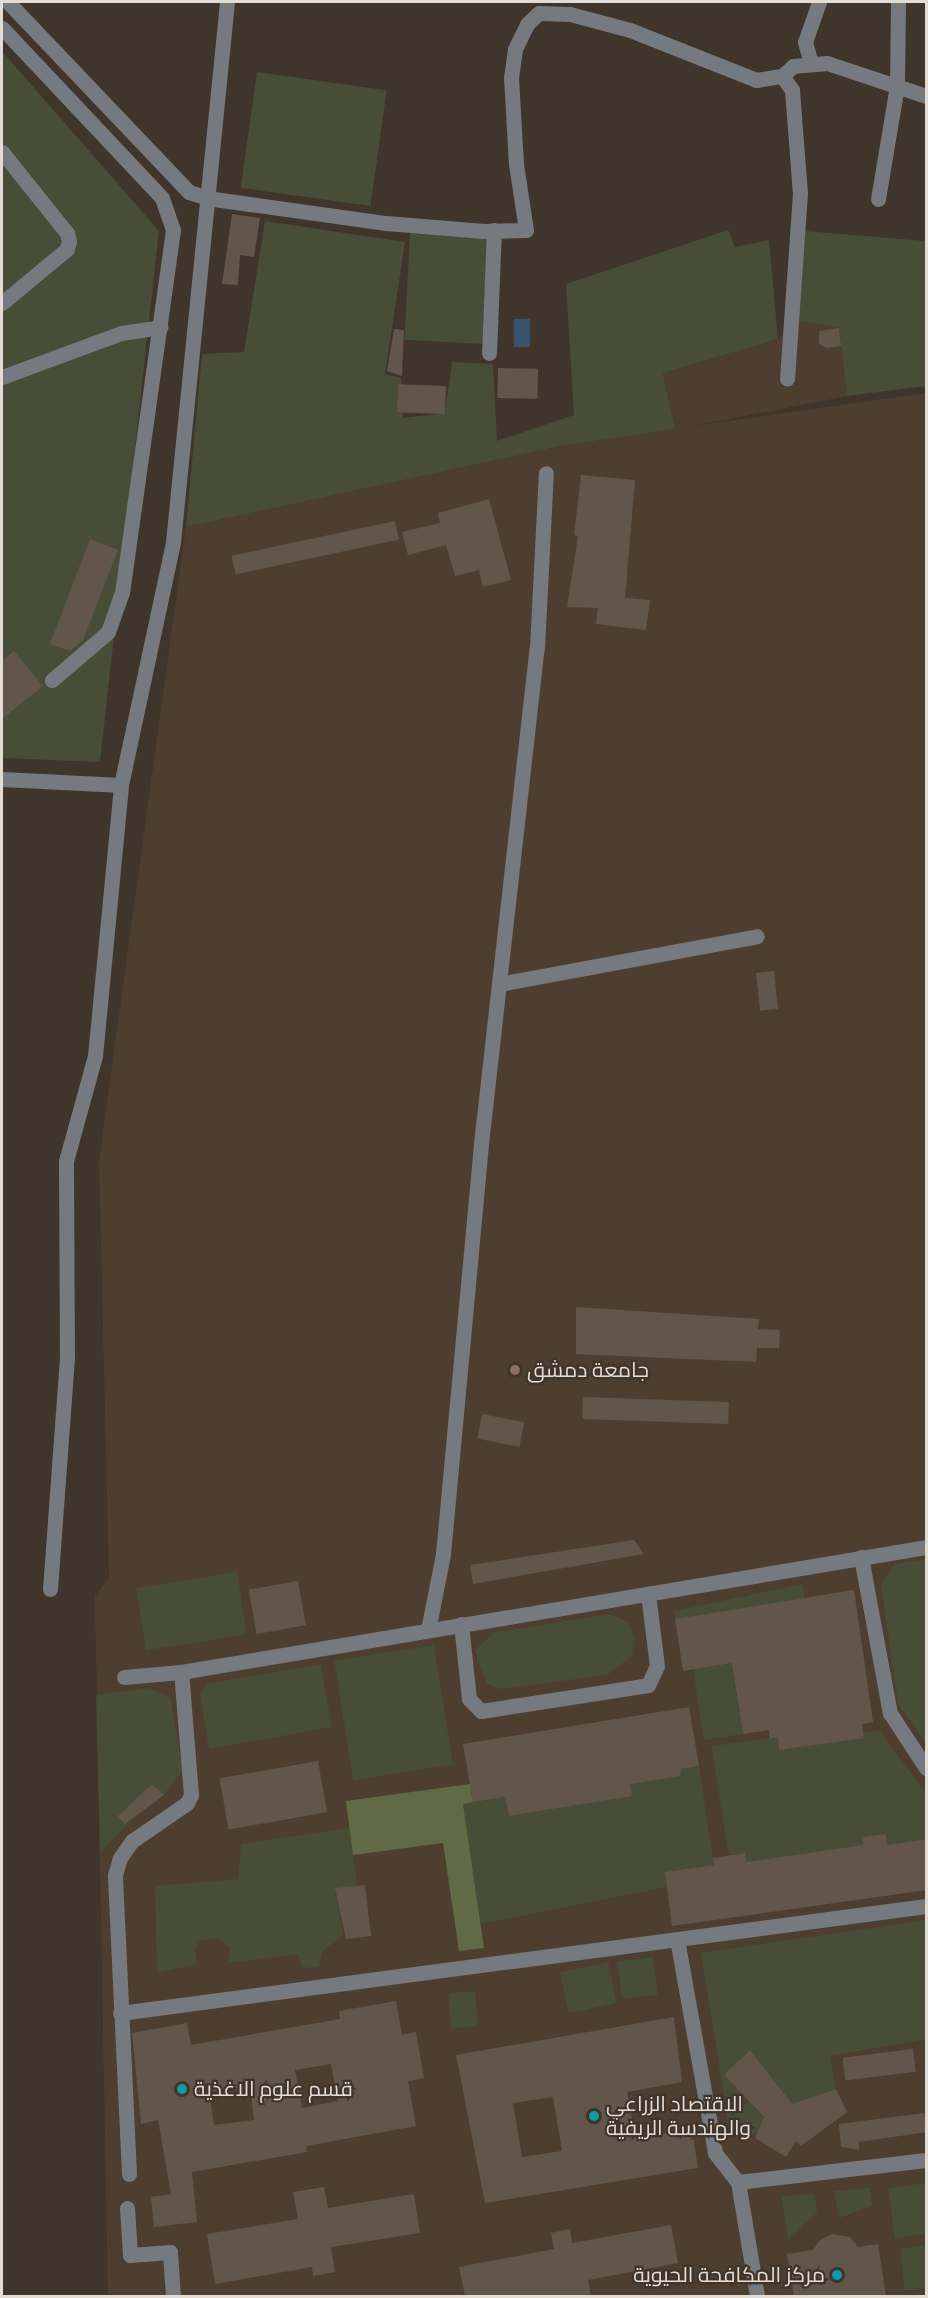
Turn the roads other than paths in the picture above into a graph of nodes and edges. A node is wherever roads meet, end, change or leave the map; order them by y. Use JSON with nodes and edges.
{"nodes":[{"id":1,"x":8,"y":2,"type":"edge"},
{"id":2,"x":227,"y":2,"type":"edge"},
{"id":3,"x":819,"y":2,"type":"edge"},
{"id":4,"x":898,"y":2,"type":"edge"},
{"id":5,"x":537,"y":7,"type":"edge"},
{"id":6,"x":2,"y":28,"type":"edge"},
{"id":7,"x":811,"y":63,"type":"junction"},
{"id":8,"x":782,"y":76,"type":"junction"},
{"id":9,"x":897,"y":85,"type":"junction"},
{"id":10,"x":927,"y":96,"type":"edge"},
{"id":11,"x":2,"y":152,"type":"edge"},
{"id":12,"x":207,"y":198,"type":"junction"},
{"id":13,"x":878,"y":199,"type":"dead end"},
{"id":14,"x":494,"y":230,"type":"junction"},
{"id":15,"x":2,"y":303,"type":"edge"},
{"id":16,"x":161,"y":327,"type":"junction"},
{"id":17,"x":489,"y":353,"type":"dead end"},
{"id":18,"x":2,"y":377,"type":"edge"},
{"id":19,"x":788,"y":379,"type":"dead end"},
{"id":20,"x":546,"y":473,"type":"dead end"},
{"id":21,"x":52,"y":680,"type":"dead end"},
{"id":22,"x":2,"y":778,"type":"edge"},
{"id":23,"x":121,"y":784,"type":"junction"},
{"id":24,"x":757,"y":936,"type":"dead end"},
{"id":25,"x":499,"y":984,"type":"junction"},
{"id":26,"x":927,"y":1547,"type":"edge"},
{"id":27,"x":861,"y":1557,"type":"junction"},
{"id":28,"x":50,"y":1589,"type":"dead end"},
{"id":29,"x":648,"y":1594,"type":"junction"},
{"id":30,"x":461,"y":1624,"type":"junction"},
{"id":31,"x":428,"y":1630,"type":"junction"},
{"id":32,"x":181,"y":1672,"type":"junction"},
{"id":33,"x":124,"y":1677,"type":"dead end"},
{"id":34,"x":927,"y":1768,"type":"edge"},
{"id":35,"x":927,"y":1906,"type":"edge"},
{"id":36,"x":677,"y":1939,"type":"junction"},
{"id":37,"x":120,"y":2013,"type":"junction"},
{"id":38,"x":927,"y":2160,"type":"edge"},
{"id":39,"x":129,"y":2174,"type":"dead end"},
{"id":40,"x":738,"y":2182,"type":"junction"},
{"id":41,"x":128,"y":2208,"type":"dead end"},
{"id":42,"x":173,"y":2296,"type":"edge"},
{"id":43,"x":757,"y":2296,"type":"edge"}],
"edges":[{"from":1,"to":12,"type":"street"},
{"from":2,"to":12,"type":"street"},
{"from":3,"to":7,"type":"street"},
{"from":4,"to":9,"type":"street"},
{"from":5,"to":8,"type":"street"},
{"from":5,"to":14,"type":"street"},
{"from":6,"to":16,"type":"street"},
{"from":7,"to":8,"type":"street"},
{"from":7,"to":9,"type":"street"},
{"from":8,"to":19,"type":"street"},
{"from":9,"to":10,"type":"street"},
{"from":9,"to":13,"type":"street"},
{"from":11,"to":15,"type":"street"},
{"from":12,"to":14,"type":"street"},
{"from":12,"to":23,"type":"street"},
{"from":14,"to":17,"type":"street"},
{"from":16,"to":18,"type":"street"},
{"from":16,"to":21,"type":"street"},
{"from":20,"to":25,"type":"street"},
{"from":22,"to":23,"type":"street"},
{"from":23,"to":28,"type":"street"},
{"from":24,"to":25,"type":"street"},
{"from":25,"to":31,"type":"street"},
{"from":26,"to":27,"type":"street"},
{"from":27,"to":29,"type":"street"},
{"from":27,"to":34,"type":"street"},
{"from":29,"to":30,"type":"street"},
{"from":29,"to":30,"type":"street"},
{"from":30,"to":31,"type":"street"},
{"from":31,"to":32,"type":"street"},
{"from":32,"to":33,"type":"street"},
{"from":32,"to":37,"type":"street"},
{"from":35,"to":36,"type":"street"},
{"from":36,"to":37,"type":"street"},
{"from":36,"to":40,"type":"street"},
{"from":37,"to":39,"type":"street"},
{"from":38,"to":40,"type":"street"},
{"from":40,"to":43,"type":"street"},
{"from":41,"to":42,"type":"street"}]}
